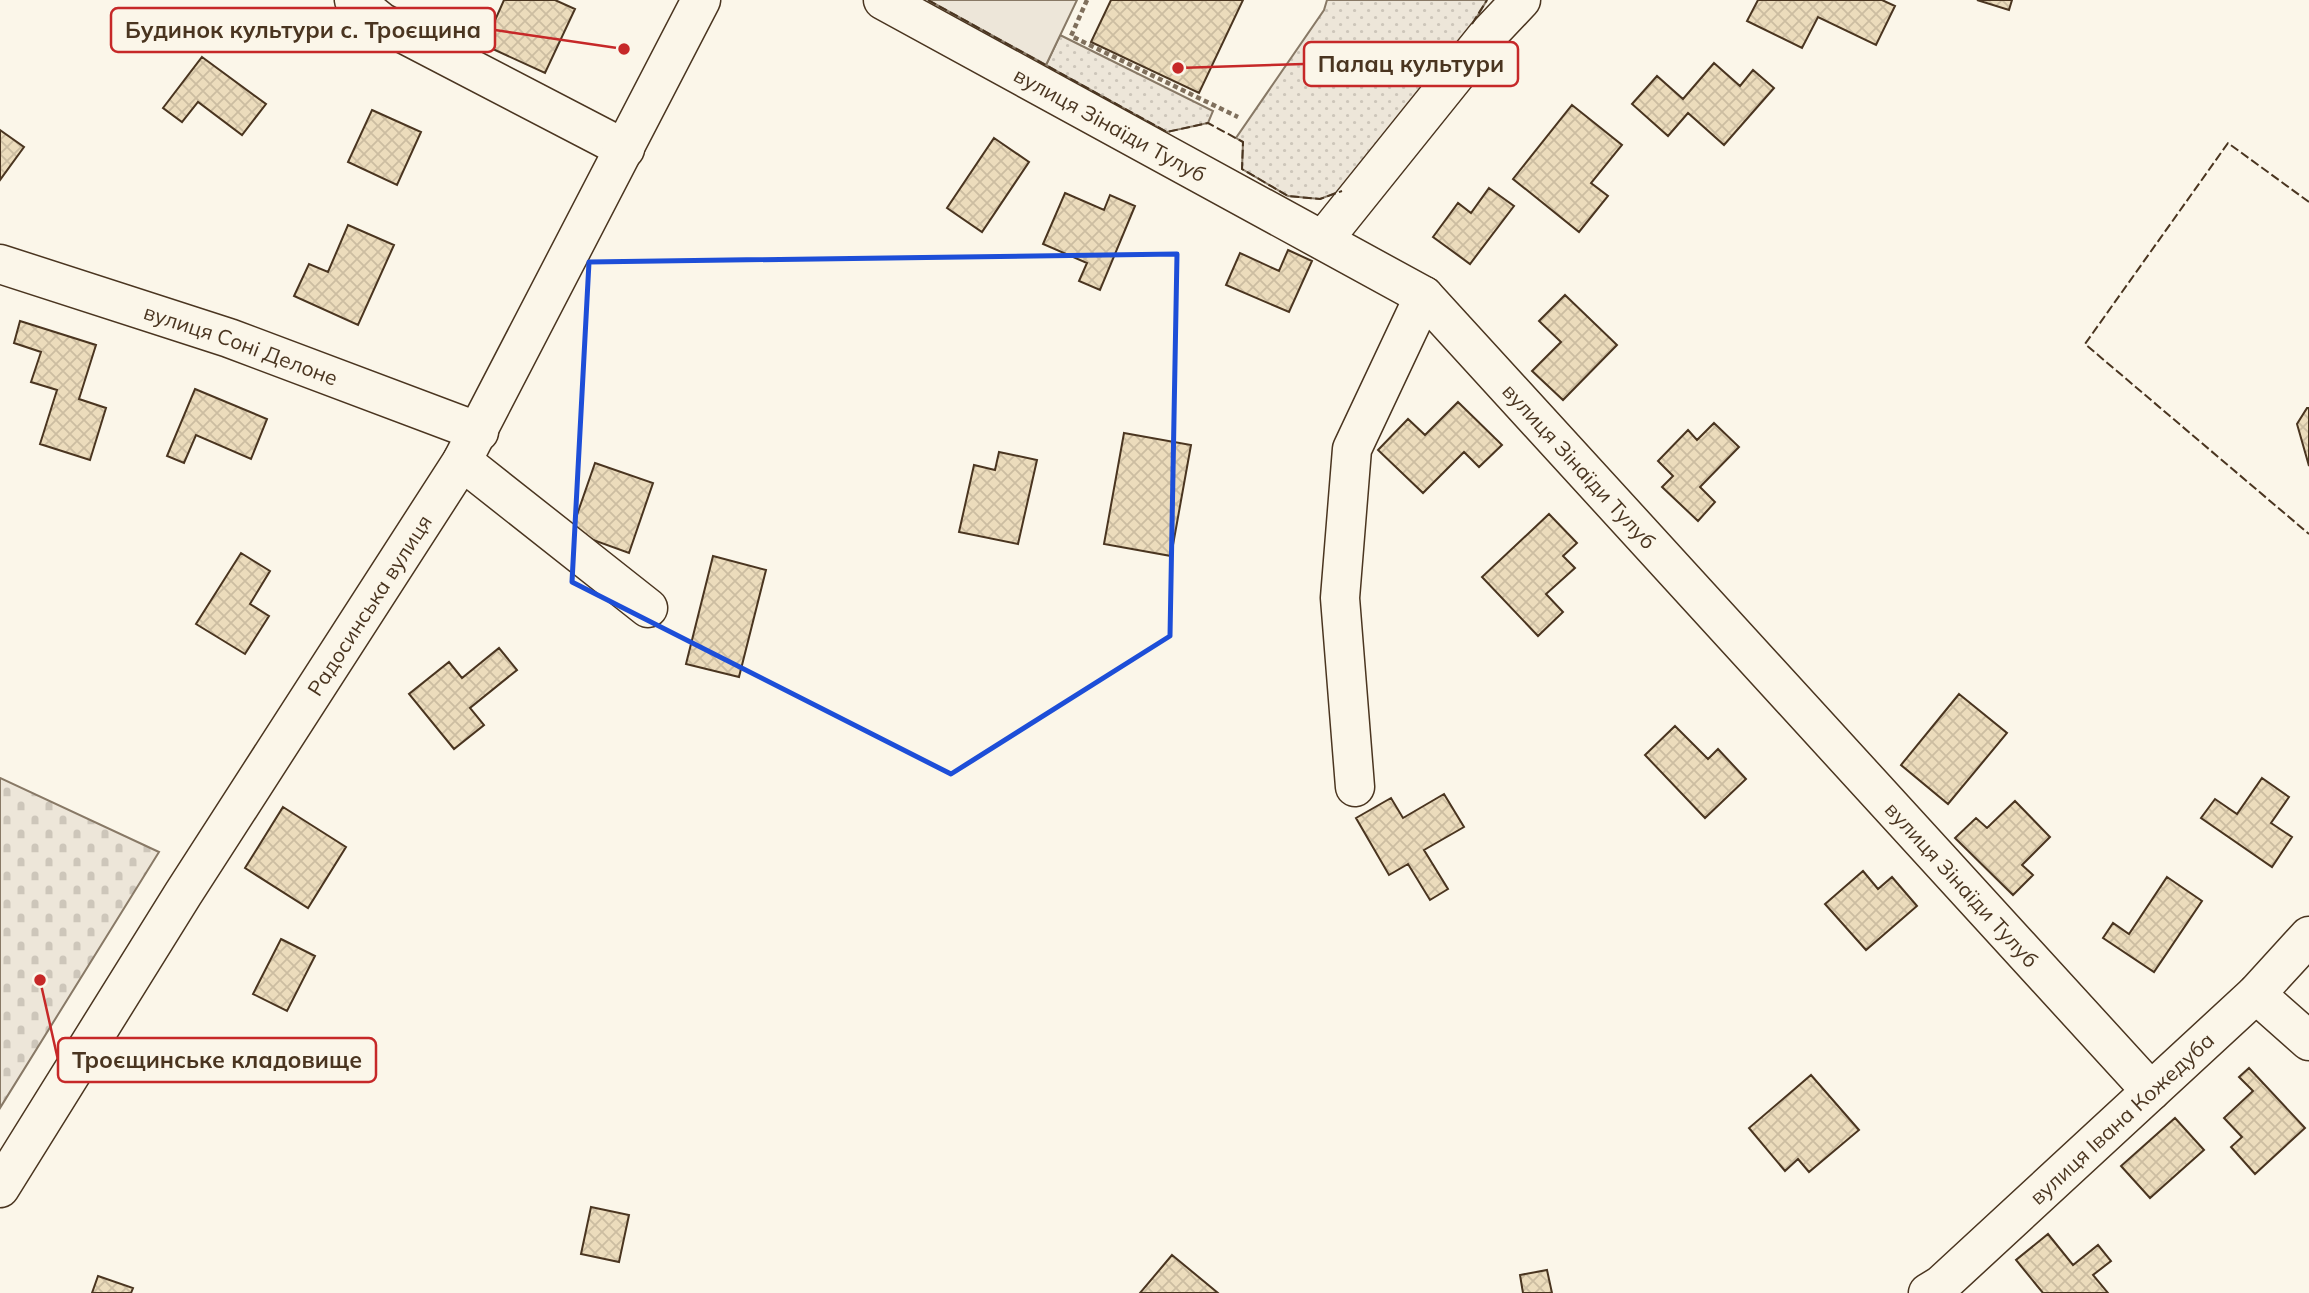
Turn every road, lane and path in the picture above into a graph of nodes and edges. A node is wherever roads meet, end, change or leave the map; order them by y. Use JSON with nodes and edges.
{"nodes":[{"id":1,"x":354,"y":0,"type":"edge"},
{"id":2,"x":701,"y":0,"type":"edge"},
{"id":3,"x":883,"y":0,"type":"edge"},
{"id":4,"x":1087,"y":0,"type":"edge"},
{"id":5,"x":1521,"y":0,"type":"edge"},
{"id":6,"x":1238,"y":117,"type":"dead end"},
{"id":7,"x":625,"y":149,"type":"junction"},
{"id":8,"x":1323,"y":240,"type":"junction"},
{"id":9,"x":0,"y":264,"type":"edge"},
{"id":10,"x":1424,"y":296,"type":"junction"},
{"id":11,"x":471,"y":446,"type":"junction"},
{"id":12,"x":648,"y":608,"type":"dead end"},
{"id":13,"x":1355,"y":787,"type":"dead end"},
{"id":14,"x":2309,"y":936,"type":"edge"},
{"id":15,"x":2256,"y":994,"type":"junction"},
{"id":16,"x":2309,"y":1041,"type":"edge"},
{"id":17,"x":2151,"y":1091,"type":"junction"},
{"id":18,"x":0,"y":1188,"type":"edge"},
{"id":19,"x":1928,"y":1293,"type":"edge"}],
"edges":[{"from":1,"to":7,"type":"street"},
{"from":2,"to":7,"type":"street","name":"Радосинська вулиця"},
{"from":3,"to":8,"type":"street","name":"вулиця Зінаїди Тулуб"},
{"from":4,"to":6,"type":"path"},
{"from":5,"to":8,"type":"street"},
{"from":7,"to":11,"type":"street","name":"Радосинська вулиця"},
{"from":8,"to":10,"type":"street","name":"вулиця Зінаїди Тулуб"},
{"from":9,"to":11,"type":"street","name":"вулиця Соні Делоне"},
{"from":10,"to":13,"type":"street"},
{"from":10,"to":17,"type":"street","name":"вулиця Зінаїди Тулуб"},
{"from":11,"to":12,"type":"street","name":"вулиця Соні Делоне"},
{"from":11,"to":18,"type":"street","name":"Радосинська вулиця"},
{"from":14,"to":15,"type":"street","name":"вулиця Івана Кожедуба"},
{"from":15,"to":16,"type":"street"},
{"from":15,"to":17,"type":"street","name":"вулиця Івана Кожедуба"},
{"from":17,"to":19,"type":"street","name":"вулиця Івана Кожедуба"}]}
